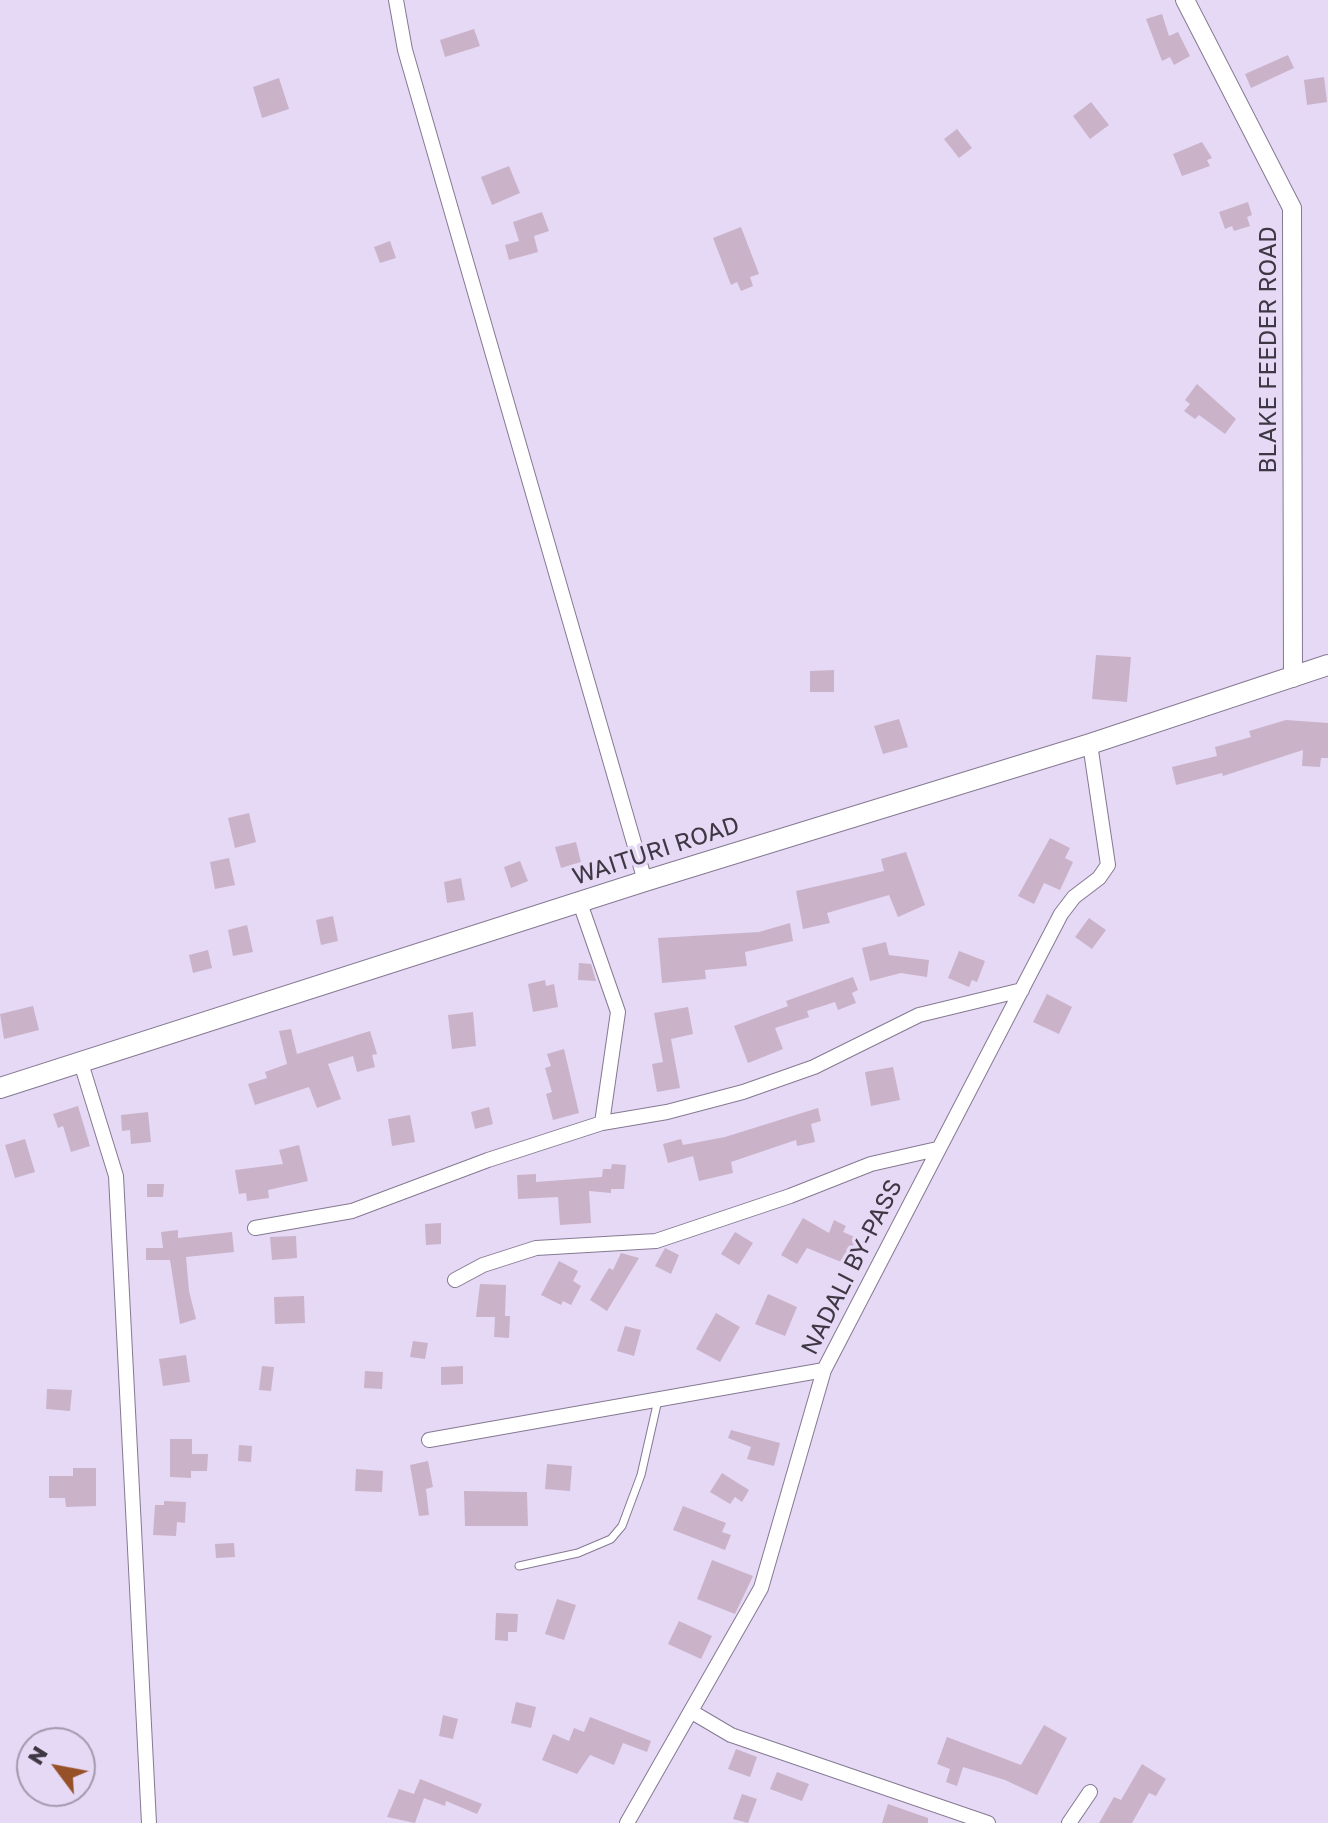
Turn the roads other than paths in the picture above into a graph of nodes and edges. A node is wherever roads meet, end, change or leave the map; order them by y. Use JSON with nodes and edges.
{"nodes":[{"id":1,"x":396,"y":0,"type":"edge"},
{"id":2,"x":1185,"y":0,"type":"edge"},
{"id":3,"x":1328,"y":665,"type":"edge"},
{"id":4,"x":1293,"y":678,"type":"junction"},
{"id":5,"x":1090,"y":744,"type":"junction"},
{"id":6,"x":645,"y":881,"type":"junction"},
{"id":7,"x":580,"y":903,"type":"junction"},
{"id":8,"x":1022,"y":990,"type":"junction"},
{"id":9,"x":81,"y":1063,"type":"junction"},
{"id":10,"x":0,"y":1088,"type":"edge"},
{"id":11,"x":602,"y":1123,"type":"junction"},
{"id":12,"x":937,"y":1149,"type":"junction"},
{"id":13,"x":255,"y":1228,"type":"dead end"},
{"id":14,"x":455,"y":1280,"type":"dead end"},
{"id":15,"x":824,"y":1370,"type":"junction"},
{"id":16,"x":658,"y":1400,"type":"junction"},
{"id":17,"x":429,"y":1440,"type":"dead end"},
{"id":18,"x":519,"y":1566,"type":"dead end"},
{"id":19,"x":692,"y":1712,"type":"junction"},
{"id":20,"x":1090,"y":1792,"type":"dead end"},
{"id":21,"x":149,"y":1823,"type":"edge"},
{"id":22,"x":627,"y":1823,"type":"edge"},
{"id":23,"x":988,"y":1823,"type":"edge"},
{"id":24,"x":1069,"y":1823,"type":"edge"}],
"edges":[{"from":1,"to":6,"type":"street"},
{"from":2,"to":4,"type":"street","name":"BLAKE FEEDER ROAD"},
{"from":3,"to":4,"type":"main road","name":"WAITURI ROAD"},
{"from":4,"to":5,"type":"main road","name":"WAITURI ROAD"},
{"from":5,"to":6,"type":"main road","name":"WAITURI ROAD"},
{"from":5,"to":8,"type":"street","name":"NADALI BY-PASS"},
{"from":6,"to":7,"type":"main road","name":"WAITURI ROAD"},
{"from":7,"to":9,"type":"main road","name":"WAITURI ROAD"},
{"from":7,"to":11,"type":"street"},
{"from":8,"to":11,"type":"street"},
{"from":8,"to":12,"type":"street","name":"NADALI BY-PASS"},
{"from":9,"to":10,"type":"main road","name":"WAITURI ROAD"},
{"from":9,"to":21,"type":"street"},
{"from":11,"to":13,"type":"street"},
{"from":12,"to":14,"type":"street"},
{"from":12,"to":15,"type":"street","name":"NADALI BY-PASS"},
{"from":15,"to":16,"type":"street"},
{"from":15,"to":19,"type":"street","name":"NADALI BY-PASS"},
{"from":16,"to":17,"type":"street"},
{"from":16,"to":18,"type":"lane"},
{"from":19,"to":22,"type":"street","name":"NADALI BY-PASS"},
{"from":19,"to":23,"type":"street"},
{"from":20,"to":24,"type":"street"}]}
